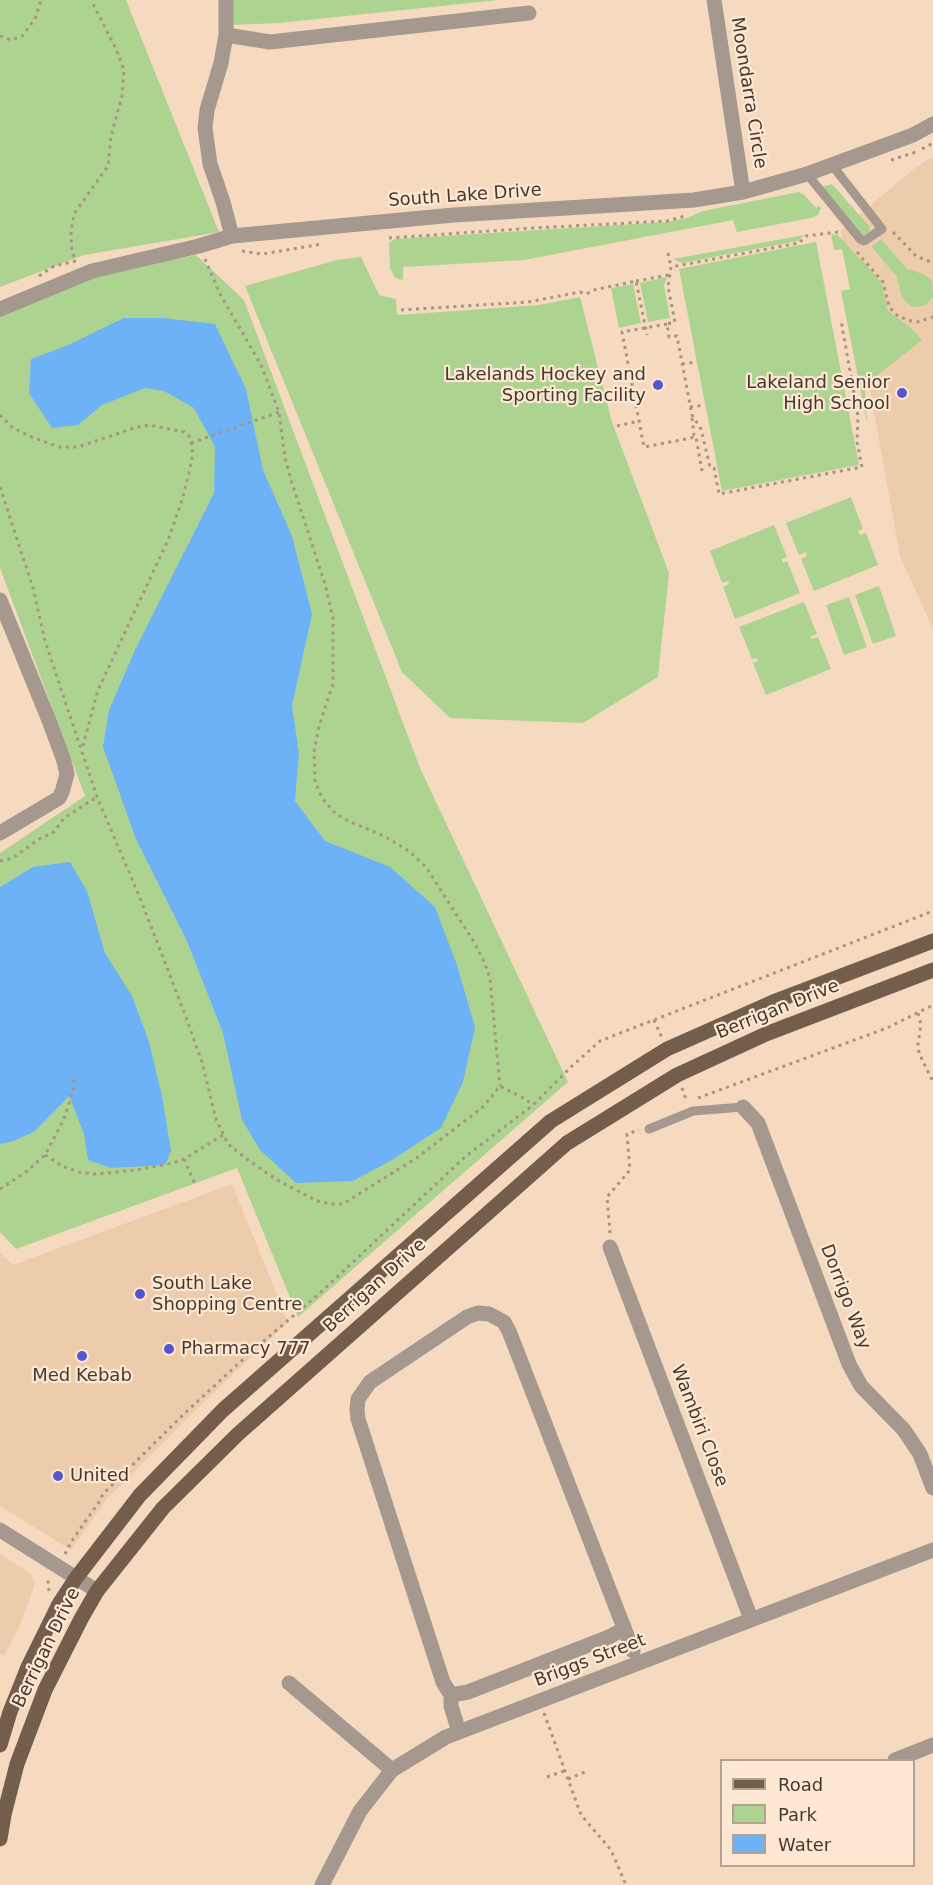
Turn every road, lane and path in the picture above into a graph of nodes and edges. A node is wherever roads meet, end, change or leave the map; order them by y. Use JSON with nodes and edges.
{"nodes":[{"id":1,"x":41,"y":0,"type":"edge"},
{"id":2,"x":93,"y":0,"type":"edge"},
{"id":3,"x":226,"y":0,"type":"edge"},
{"id":4,"x":714,"y":0,"type":"edge"},
{"id":5,"x":529,"y":13,"type":"dead end"},
{"id":6,"x":226,"y":35,"type":"junction"},
{"id":7,"x":0,"y":36,"type":"edge"},
{"id":8,"x":933,"y":124,"type":"edge"},
{"id":9,"x":933,"y":143,"type":"edge"},
{"id":10,"x":890,"y":161,"type":"dead end"},
{"id":11,"x":832,"y":165,"type":"junction"},
{"id":12,"x":807,"y":174,"type":"junction"},
{"id":13,"x":743,"y":192,"type":"junction"},
{"id":14,"x":893,"y":232,"type":"dead end"},
{"id":15,"x":232,"y":236,"type":"junction"},
{"id":16,"x":842,"y":236,"type":"dead end"},
{"id":17,"x":331,"y":242,"type":"dead end"},
{"id":18,"x":854,"y":249,"type":"dead end"},
{"id":19,"x":240,"y":250,"type":"dead end"},
{"id":20,"x":205,"y":254,"type":"dead end"},
{"id":21,"x":668,"y":254,"type":"dead end"},
{"id":22,"x":933,"y":263,"type":"edge"},
{"id":23,"x":671,"y":267,"type":"junction"},
{"id":24,"x":669,"y":275,"type":"junction"},
{"id":25,"x":36,"y":278,"type":"dead end"},
{"id":26,"x":636,"y":282,"type":"junction"},
{"id":27,"x":0,"y":309,"type":"edge"},
{"id":28,"x":401,"y":310,"type":"dead end"},
{"id":29,"x":933,"y":317,"type":"edge"},
{"id":30,"x":841,"y":320,"type":"dead end"},
{"id":31,"x":667,"y":324,"type":"junction"},
{"id":32,"x":645,"y":328,"type":"junction"},
{"id":33,"x":647,"y":335,"type":"dead end"},
{"id":34,"x":697,"y":362,"type":"dead end"},
{"id":35,"x":682,"y":364,"type":"junction"},
{"id":36,"x":705,"y":405,"type":"dead end"},
{"id":37,"x":690,"y":407,"type":"junction"},
{"id":38,"x":279,"y":412,"type":"junction"},
{"id":39,"x":692,"y":415,"type":"junction"},
{"id":40,"x":0,"y":416,"type":"edge"},
{"id":41,"x":639,"y":421,"type":"junction"},
{"id":42,"x":618,"y":426,"type":"dead end"},
{"id":43,"x":696,"y":437,"type":"junction"},
{"id":44,"x":191,"y":443,"type":"junction"},
{"id":45,"x":702,"y":471,"type":"dead end"},
{"id":46,"x":0,"y":488,"type":"edge"},
{"id":47,"x":0,"y":600,"type":"edge"},
{"id":48,"x":82,"y":750,"type":"junction"},
{"id":49,"x":97,"y":797,"type":"junction"},
{"id":50,"x":0,"y":833,"type":"edge"},
{"id":51,"x":0,"y":861,"type":"edge"},
{"id":52,"x":933,"y":941,"type":"edge"},
{"id":53,"x":933,"y":970,"type":"edge"},
{"id":54,"x":933,"y":1005,"type":"edge"},
{"id":55,"x":917,"y":1013,"type":"junction"},
{"id":56,"x":74,"y":1079,"type":"dead end"},
{"id":57,"x":933,"y":1082,"type":"edge"},
{"id":58,"x":500,"y":1086,"type":"junction"},
{"id":59,"x":697,"y":1098,"type":"dead end"},
{"id":60,"x":532,"y":1106,"type":"dead end"},
{"id":61,"x":743,"y":1107,"type":"joint"},
{"id":62,"x":649,"y":1129,"type":"dead end"},
{"id":63,"x":627,"y":1134,"type":"dead end"},
{"id":64,"x":223,"y":1135,"type":"junction"},
{"id":65,"x":45,"y":1155,"type":"junction"},
{"id":66,"x":184,"y":1159,"type":"junction"},
{"id":67,"x":195,"y":1185,"type":"dead end"},
{"id":68,"x":0,"y":1189,"type":"edge"},
{"id":69,"x":610,"y":1247,"type":"joint"},
{"id":70,"x":275,"y":1331,"type":"dead end"},
{"id":71,"x":290,"y":1352,"type":"junction"},
{"id":72,"x":308,"y":1372,"type":"junction"},
{"id":73,"x":933,"y":1488,"type":"edge"},
{"id":74,"x":0,"y":1530,"type":"edge"},
{"id":75,"x":933,"y":1550,"type":"edge"},
{"id":76,"x":68,"y":1551,"type":"dead end"},
{"id":77,"x":76,"y":1578,"type":"junction"},
{"id":78,"x":97,"y":1591,"type":"junction"},
{"id":79,"x":752,"y":1619,"type":"junction"},
{"id":80,"x":624,"y":1626,"type":"junction"},
{"id":81,"x":633,"y":1651,"type":"dead end"},
{"id":82,"x":289,"y":1683,"type":"dead end"},
{"id":83,"x":451,"y":1695,"type":"junction"},
{"id":84,"x":540,"y":1701,"type":"junction"},
{"id":85,"x":459,"y":1732,"type":"junction"},
{"id":86,"x":0,"y":1745,"type":"edge"},
{"id":87,"x":933,"y":1745,"type":"edge"},
{"id":88,"x":900,"y":1759,"type":"edge"},
{"id":89,"x":392,"y":1770,"type":"junction"},
{"id":90,"x":564,"y":1771,"type":"junction"},
{"id":91,"x":585,"y":1772,"type":"dead end"},
{"id":92,"x":547,"y":1778,"type":"dead end"},
{"id":93,"x":568,"y":1779,"type":"junction"},
{"id":94,"x":0,"y":1839,"type":"edge"},
{"id":95,"x":322,"y":1885,"type":"edge"},
{"id":96,"x":626,"y":1885,"type":"edge"}],
"edges":[{"from":1,"to":7,"type":"path"},
{"from":2,"to":25,"type":"path"},
{"from":3,"to":6,"type":"street"},
{"from":4,"to":13,"type":"street","name":"Moondarra Circle"},
{"from":5,"to":6,"type":"street"},
{"from":6,"to":15,"type":"street"},
{"from":8,"to":11,"type":"street","name":"South Lake Drive"},
{"from":9,"to":10,"type":"path"},
{"from":11,"to":12,"type":"street","name":"South Lake Drive"},
{"from":11,"to":12,"type":"lane"},
{"from":12,"to":13,"type":"street","name":"South Lake Drive"},
{"from":13,"to":15,"type":"street","name":"South Lake Drive"},
{"from":14,"to":22,"type":"path"},
{"from":15,"to":27,"type":"street","name":"South Lake Drive"},
{"from":16,"to":23,"type":"path"},
{"from":17,"to":19,"type":"path"},
{"from":18,"to":29,"type":"path"},
{"from":20,"to":38,"type":"path"},
{"from":21,"to":23,"type":"path"},
{"from":23,"to":24,"type":"path"},
{"from":24,"to":26,"type":"path"},
{"from":24,"to":31,"type":"path"},
{"from":26,"to":28,"type":"path"},
{"from":26,"to":32,"type":"path"},
{"from":30,"to":39,"type":"path"},
{"from":31,"to":32,"type":"path"},
{"from":31,"to":35,"type":"path"},
{"from":32,"to":33,"type":"path"},
{"from":32,"to":41,"type":"path"},
{"from":34,"to":35,"type":"path"},
{"from":35,"to":37,"type":"path"},
{"from":36,"to":37,"type":"path"},
{"from":37,"to":39,"type":"path"},
{"from":38,"to":44,"type":"path"},
{"from":38,"to":58,"type":"path"},
{"from":39,"to":43,"type":"path"},
{"from":40,"to":44,"type":"path"},
{"from":41,"to":42,"type":"path"},
{"from":41,"to":43,"type":"path"},
{"from":43,"to":45,"type":"path"},
{"from":44,"to":48,"type":"path"},
{"from":46,"to":48,"type":"path"},
{"from":47,"to":50,"type":"street"},
{"from":48,"to":49,"type":"path"},
{"from":49,"to":51,"type":"path"},
{"from":49,"to":64,"type":"path"},
{"from":52,"to":71,"type":"main road","name":"Berrigan Drive"},
{"from":53,"to":72,"type":"main road","name":"Berrigan Drive"},
{"from":54,"to":55,"type":"path"},
{"from":55,"to":57,"type":"path"},
{"from":55,"to":59,"type":"path"},
{"from":56,"to":65,"type":"path"},
{"from":58,"to":60,"type":"path"},
{"from":58,"to":64,"type":"path"},
{"from":61,"to":62,"type":"lane"},
{"from":61,"to":73,"type":"street","name":"Dorrigo Way"},
{"from":63,"to":69,"type":"path"},
{"from":64,"to":66,"type":"path"},
{"from":65,"to":66,"type":"path"},
{"from":65,"to":68,"type":"path"},
{"from":66,"to":67,"type":"path"},
{"from":69,"to":79,"type":"street","name":"Wambiri Close"},
{"from":70,"to":76,"type":"path"},
{"from":71,"to":72,"type":"main road"},
{"from":71,"to":77,"type":"main road","name":"Berrigan Drive"},
{"from":72,"to":78,"type":"main road","name":"Berrigan Drive"},
{"from":74,"to":77,"type":"street"},
{"from":75,"to":79,"type":"street","name":"Briggs Street"},
{"from":77,"to":78,"type":"street"},
{"from":77,"to":86,"type":"main road","name":"Berrigan Drive"},
{"from":78,"to":94,"type":"main road","name":"Berrigan Drive"},
{"from":79,"to":84,"type":"street","name":"Briggs Street"},
{"from":80,"to":81,"type":"street"},
{"from":80,"to":83,"type":"street"},
{"from":80,"to":83,"type":"street"},
{"from":82,"to":89,"type":"street"},
{"from":83,"to":85,"type":"street"},
{"from":84,"to":85,"type":"street","name":"Briggs Street"},
{"from":84,"to":90,"type":"path"},
{"from":85,"to":89,"type":"street","name":"Briggs Street"},
{"from":87,"to":88,"type":"street"},
{"from":89,"to":95,"type":"street","name":"Briggs Street"},
{"from":90,"to":92,"type":"path"},
{"from":90,"to":93,"type":"path"},
{"from":91,"to":93,"type":"path"},
{"from":93,"to":96,"type":"path"}]}
